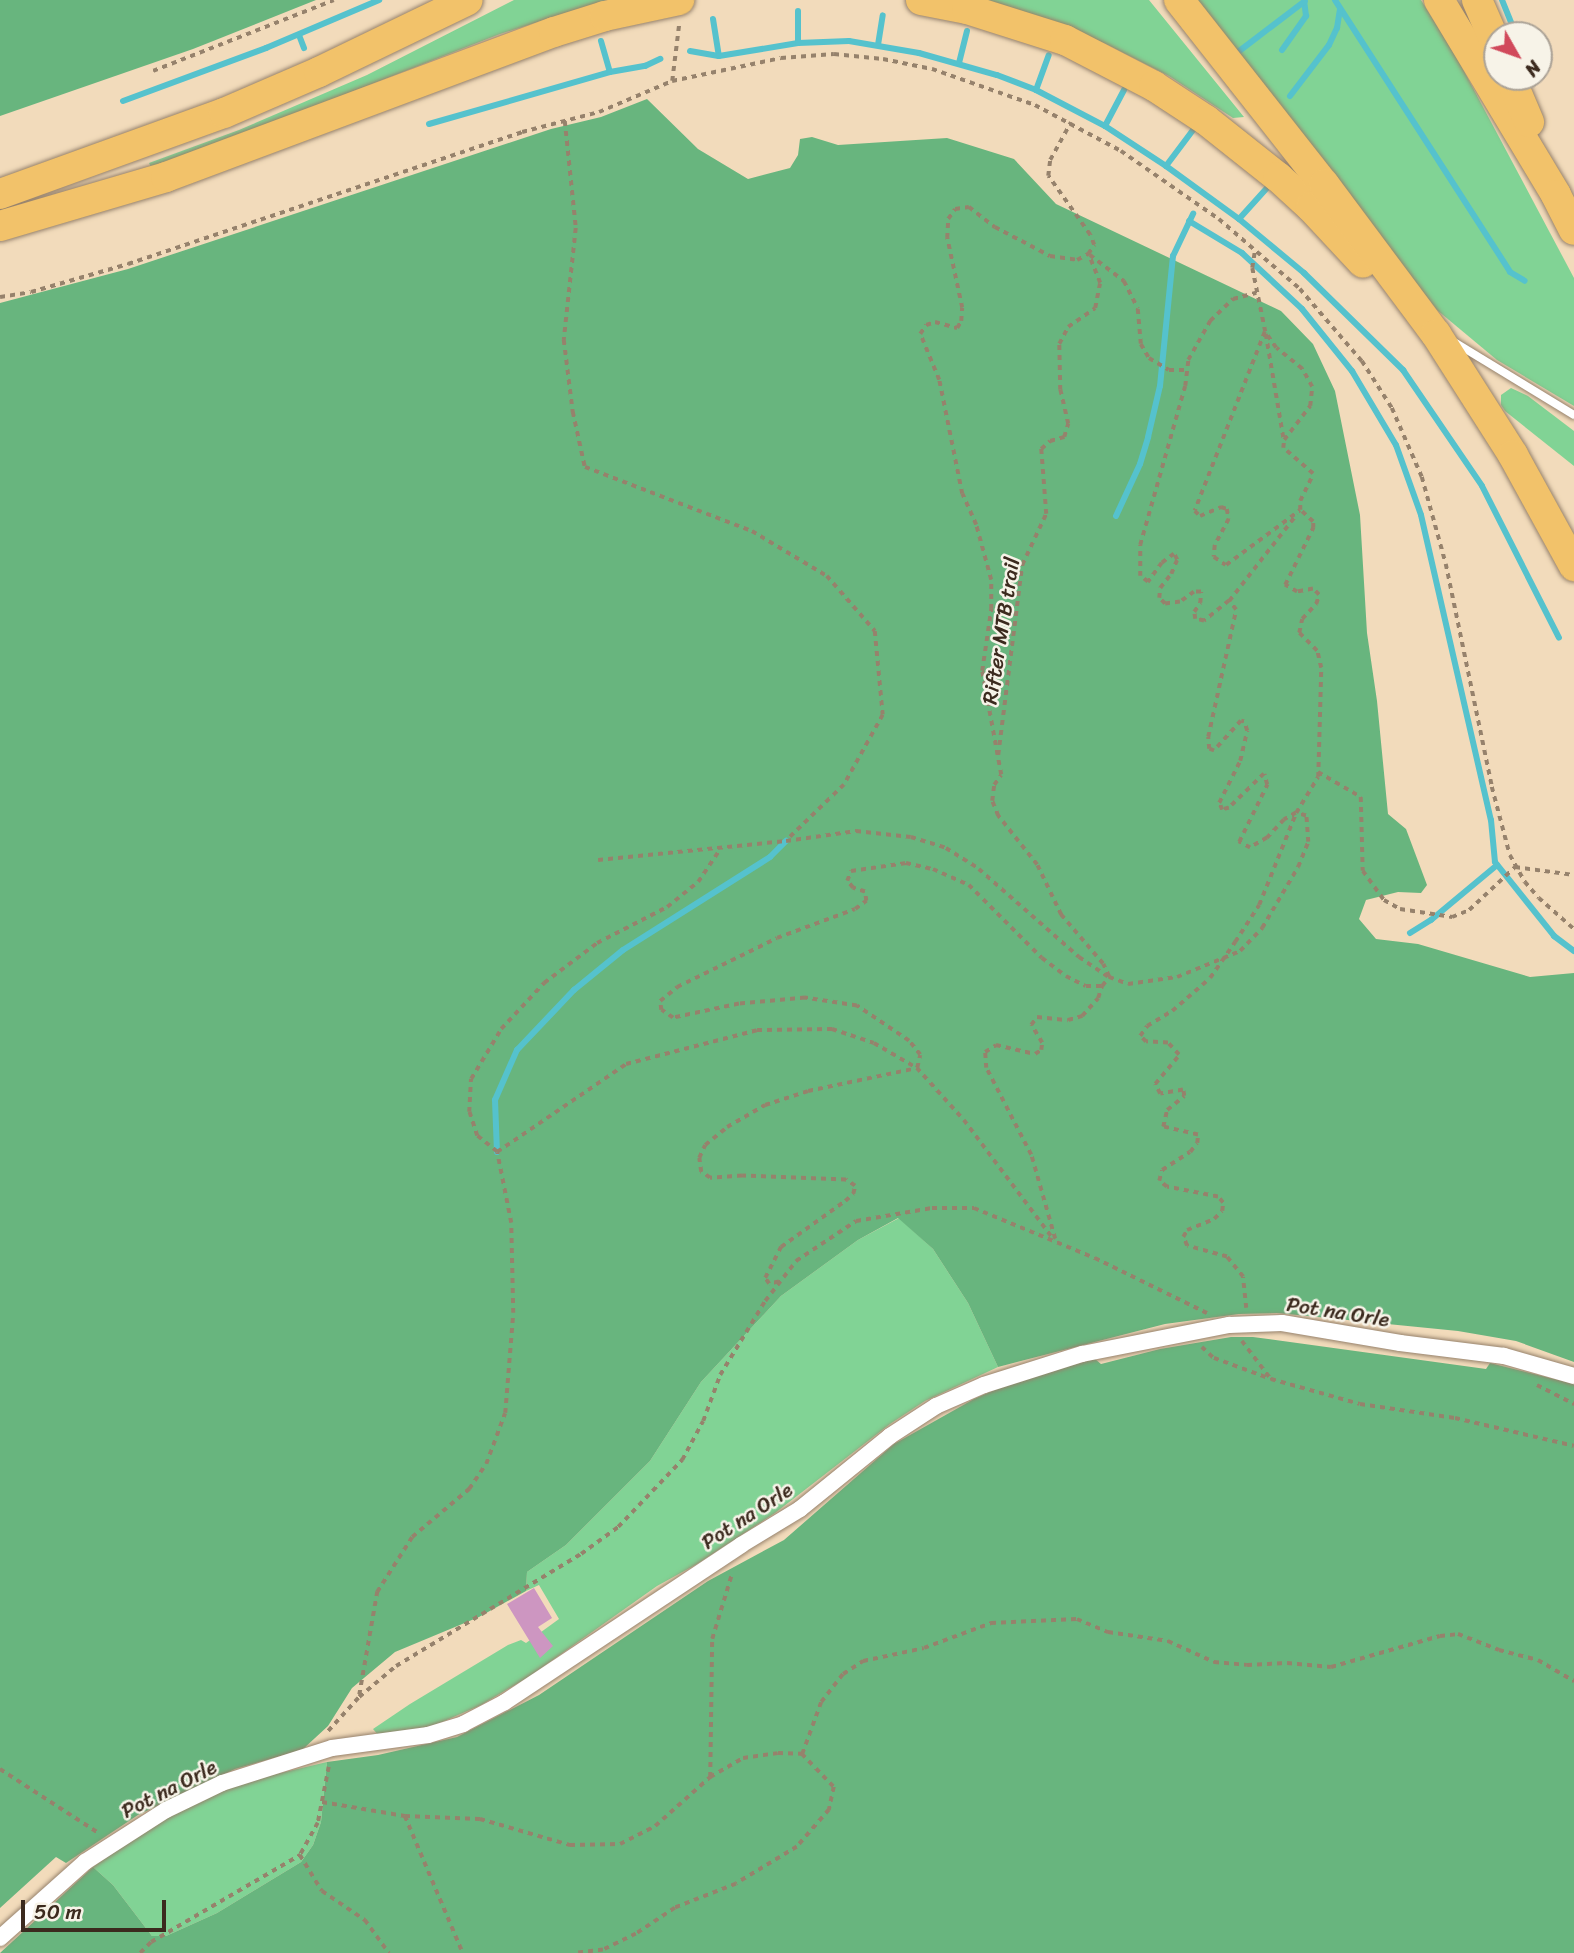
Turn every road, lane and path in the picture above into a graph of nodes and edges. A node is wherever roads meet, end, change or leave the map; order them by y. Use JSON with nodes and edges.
{"nodes":[{"id":1,"x":334,"y":0,"type":"edge"},
{"id":2,"x":468,"y":0,"type":"edge"},
{"id":3,"x":921,"y":0,"type":"edge"},
{"id":4,"x":1179,"y":0,"type":"edge"},
{"id":5,"x":1439,"y":0,"type":"edge"},
{"id":6,"x":1477,"y":0,"type":"edge"},
{"id":7,"x":679,"y":12,"type":"edge"},
{"id":8,"x":1486,"y":21,"type":"edge"},
{"id":9,"x":153,"y":71,"type":"dead end"},
{"id":10,"x":672,"y":81,"type":"junction"},
{"id":11,"x":1515,"y":91,"type":"edge"},
{"id":12,"x":565,"y":121,"type":"junction"},
{"id":13,"x":1071,"y":122,"type":"junction"},
{"id":14,"x":0,"y":194,"type":"edge"},
{"id":15,"x":1556,"y":195,"type":"junction"},
{"id":16,"x":0,"y":226,"type":"edge"},
{"id":17,"x":1574,"y":230,"type":"edge"},
{"id":18,"x":1255,"y":251,"type":"junction"},
{"id":19,"x":1088,"y":254,"type":"junction"},
{"id":20,"x":1256,"y":293,"type":"junction"},
{"id":21,"x":0,"y":297,"type":"edge"},
{"id":22,"x":1417,"y":308,"type":"junction"},
{"id":23,"x":1265,"y":332,"type":"junction"},
{"id":24,"x":1436,"y":334,"type":"junction"},
{"id":25,"x":1187,"y":370,"type":"junction"},
{"id":26,"x":1574,"y":415,"type":"edge"},
{"id":27,"x":1284,"y":440,"type":"junction"},
{"id":28,"x":1300,"y":510,"type":"junction"},
{"id":29,"x":1574,"y":566,"type":"edge"},
{"id":30,"x":1229,"y":601,"type":"junction"},
{"id":31,"x":998,"y":758,"type":"junction"},
{"id":32,"x":1318,"y":772,"type":"junction"},
{"id":33,"x":1296,"y":813,"type":"junction"},
{"id":34,"x":786,"y":841,"type":"junction"},
{"id":35,"x":721,"y":848,"type":"junction"},
{"id":36,"x":598,"y":860,"type":"dead end"},
{"id":37,"x":1515,"y":867,"type":"junction"},
{"id":38,"x":1574,"y":876,"type":"edge"},
{"id":39,"x":1574,"y":929,"type":"edge"},
{"id":40,"x":1226,"y":955,"type":"junction"},
{"id":41,"x":1109,"y":977,"type":"junction"},
{"id":42,"x":1102,"y":986,"type":"junction"},
{"id":43,"x":917,"y":1068,"type":"junction"},
{"id":44,"x":497,"y":1152,"type":"junction"},
{"id":45,"x":1055,"y":1241,"type":"junction"},
{"id":46,"x":779,"y":1282,"type":"junction"},
{"id":47,"x":1230,"y":1325,"type":"junction"},
{"id":48,"x":1247,"y":1325,"type":"junction"},
{"id":49,"x":1187,"y":1334,"type":"junction"},
{"id":50,"x":1574,"y":1376,"type":"edge"},
{"id":51,"x":1271,"y":1378,"type":"junction"},
{"id":52,"x":1574,"y":1446,"type":"edge"},
{"id":53,"x":740,"y":1545,"type":"junction"},
{"id":54,"x":1574,"y":1681,"type":"edge"},
{"id":55,"x":359,"y":1697,"type":"junction"},
{"id":56,"x":329,"y":1741,"type":"junction"},
{"id":57,"x":802,"y":1754,"type":"junction"},
{"id":58,"x":0,"y":1769,"type":"edge"},
{"id":59,"x":710,"y":1777,"type":"junction"},
{"id":60,"x":323,"y":1802,"type":"junction"},
{"id":61,"x":405,"y":1816,"type":"junction"},
{"id":62,"x":113,"y":1843,"type":"junction"},
{"id":63,"x":300,"y":1855,"type":"junction"},
{"id":64,"x":0,"y":1938,"type":"edge"},
{"id":65,"x":140,"y":1953,"type":"edge"},
{"id":66,"x":389,"y":1953,"type":"edge"},
{"id":67,"x":463,"y":1953,"type":"edge"},
{"id":68,"x":578,"y":1953,"type":"edge"}],
"edges":[{"from":1,"to":9,"type":"path"},
{"from":2,"to":14,"type":"highway"},
{"from":3,"to":22,"type":"highway"},
{"from":4,"to":22,"type":"highway"},
{"from":5,"to":15,"type":"highway"},
{"from":6,"to":8,"type":"highway"},
{"from":7,"to":10,"type":"path"},
{"from":7,"to":16,"type":"highway"},
{"from":10,"to":12,"type":"path"},
{"from":10,"to":13,"type":"path"},
{"from":11,"to":15,"type":"highway"},
{"from":12,"to":21,"type":"path"},
{"from":12,"to":34,"type":"path"},
{"from":13,"to":18,"type":"path"},
{"from":13,"to":19,"type":"path"},
{"from":15,"to":17,"type":"highway"},
{"from":18,"to":20,"type":"path"},
{"from":18,"to":37,"type":"path"},
{"from":19,"to":25,"type":"path"},
{"from":19,"to":31,"type":"path","name":"Rifter MTB trail"},
{"from":19,"to":31,"type":"path"},
{"from":20,"to":23,"type":"path"},
{"from":20,"to":25,"type":"path"},
{"from":22,"to":24,"type":"highway"},
{"from":23,"to":27,"type":"path"},
{"from":23,"to":27,"type":"path"},
{"from":23,"to":28,"type":"path"},
{"from":24,"to":26,"type":"lane"},
{"from":24,"to":29,"type":"highway"},
{"from":25,"to":30,"type":"path"},
{"from":27,"to":28,"type":"path"},
{"from":28,"to":30,"type":"path"},
{"from":28,"to":32,"type":"path"},
{"from":30,"to":33,"type":"path"},
{"from":31,"to":41,"type":"path"},
{"from":32,"to":33,"type":"path"},
{"from":32,"to":37,"type":"path"},
{"from":33,"to":40,"type":"path"},
{"from":33,"to":40,"type":"path"},
{"from":34,"to":35,"type":"path"},
{"from":34,"to":41,"type":"path"},
{"from":35,"to":36,"type":"path"},
{"from":35,"to":44,"type":"path"},
{"from":37,"to":38,"type":"path"},
{"from":37,"to":39,"type":"path"},
{"from":40,"to":41,"type":"path"},
{"from":40,"to":48,"type":"path"},
{"from":41,"to":42,"type":"path"},
{"from":42,"to":43,"type":"path"},
{"from":42,"to":45,"type":"path"},
{"from":43,"to":44,"type":"path"},
{"from":43,"to":45,"type":"path"},
{"from":43,"to":46,"type":"path"},
{"from":44,"to":55,"type":"path"},
{"from":45,"to":46,"type":"path"},
{"from":45,"to":47,"type":"path"},
{"from":46,"to":55,"type":"path"},
{"from":47,"to":48,"type":"street","name":"Pot na Orle"},
{"from":47,"to":49,"type":"street","name":"Pot na Orle"},
{"from":47,"to":51,"type":"path"},
{"from":48,"to":50,"type":"street","name":"Pot na Orle"},
{"from":49,"to":51,"type":"path"},
{"from":49,"to":53,"type":"street","name":"Pot na Orle"},
{"from":51,"to":52,"type":"path"},
{"from":53,"to":56,"type":"street","name":"Pot na Orle"},
{"from":53,"to":59,"type":"path"},
{"from":54,"to":57,"type":"path"},
{"from":55,"to":56,"type":"path"},
{"from":56,"to":60,"type":"path"},
{"from":56,"to":62,"type":"street","name":"Pot na Orle"},
{"from":57,"to":59,"type":"path"},
{"from":57,"to":68,"type":"path"},
{"from":58,"to":62,"type":"path"},
{"from":59,"to":61,"type":"path"},
{"from":60,"to":61,"type":"path"},
{"from":60,"to":63,"type":"path"},
{"from":61,"to":67,"type":"path"},
{"from":62,"to":64,"type":"street","name":"Pot na Orle"},
{"from":63,"to":65,"type":"path"},
{"from":63,"to":66,"type":"path"}]}
